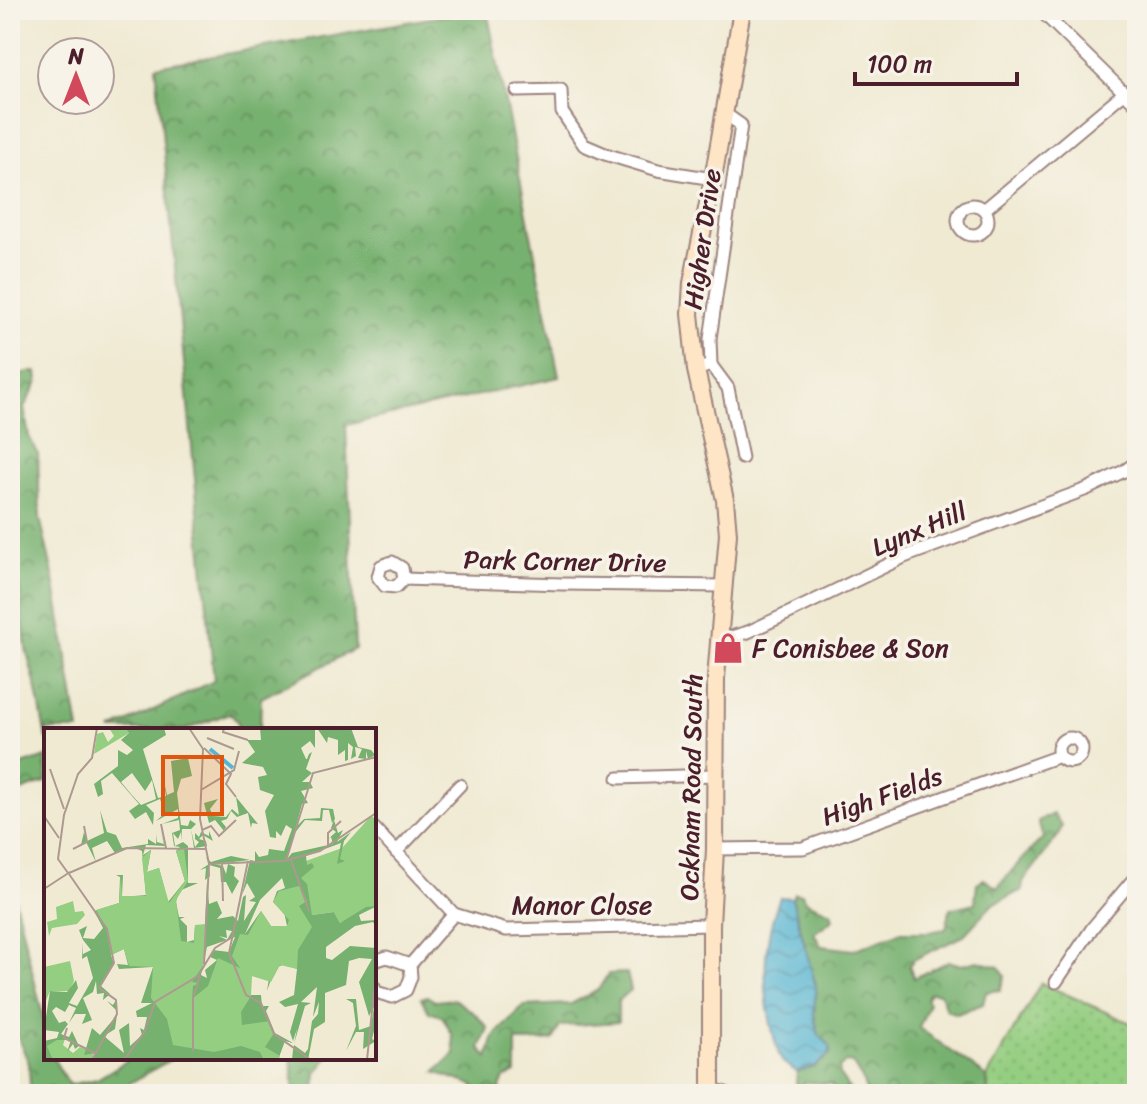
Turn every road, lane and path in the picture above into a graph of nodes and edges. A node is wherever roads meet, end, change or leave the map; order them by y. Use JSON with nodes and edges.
{"nodes":[{"id":1,"x":742,"y":10,"type":"edge"},
{"id":2,"x":1040,"y":10,"type":"edge"},
{"id":3,"x":517,"y":91,"type":"dead end"},
{"id":4,"x":1125,"y":92,"type":"junction"},
{"id":5,"x":1137,"y":105,"type":"edge"},
{"id":6,"x":724,"y":113,"type":"junction"},
{"id":7,"x":713,"y":179,"type":"junction"},
{"id":8,"x":984,"y":210,"type":"dead end"},
{"id":9,"x":703,"y":368,"type":"junction"},
{"id":10,"x":742,"y":458,"type":"dead end"},
{"id":11,"x":1137,"y":462,"type":"edge"},
{"id":12,"x":404,"y":579,"type":"dead end"},
{"id":13,"x":725,"y":586,"type":"junction"},
{"id":14,"x":719,"y":637,"type":"junction"},
{"id":15,"x":1059,"y":756,"type":"dead end"},
{"id":16,"x":715,"y":775,"type":"junction"},
{"id":17,"x":618,"y":778,"type":"dead end"},
{"id":18,"x":460,"y":785,"type":"dead end"},
{"id":19,"x":376,"y":830,"type":"edge"},
{"id":20,"x":715,"y":849,"type":"junction"},
{"id":21,"x":396,"y":852,"type":"junction"},
{"id":22,"x":1136,"y":880,"type":"edge"},
{"id":23,"x":454,"y":914,"type":"junction"},
{"id":24,"x":711,"y":925,"type":"junction"},
{"id":25,"x":376,"y":960,"type":"edge"},
{"id":26,"x":410,"y":965,"type":"junction"},
{"id":27,"x":1056,"y":982,"type":"dead end"},
{"id":28,"x":376,"y":992,"type":"edge"},
{"id":29,"x":711,"y":1091,"type":"edge"},
{"id":30,"x":729,"y":1094,"type":"edge"}],
"edges":[{"from":1,"to":6,"type":"main road","name":"Ockham Road South"},
{"from":2,"to":4,"type":"street"},
{"from":3,"to":7,"type":"street"},
{"from":4,"to":5,"type":"street"},
{"from":4,"to":8,"type":"street"},
{"from":6,"to":7,"type":"main road","name":"Ockham Road South"},
{"from":6,"to":9,"type":"street","name":"Higher Drive"},
{"from":7,"to":9,"type":"main road","name":"Ockham Road South"},
{"from":9,"to":10,"type":"street"},
{"from":9,"to":13,"type":"main road","name":"Ockham Road South"},
{"from":11,"to":14,"type":"street","name":"Lynx Hill"},
{"from":12,"to":13,"type":"street","name":"Park Corner Drive"},
{"from":13,"to":14,"type":"main road","name":"Ockham Road South"},
{"from":14,"to":16,"type":"main road","name":"Ockham Road South"},
{"from":15,"to":20,"type":"street","name":"High Fields"},
{"from":16,"to":17,"type":"street"},
{"from":16,"to":20,"type":"main road","name":"Ockham Road South"},
{"from":18,"to":21,"type":"street"},
{"from":19,"to":21,"type":"street","name":"Manor Close"},
{"from":20,"to":24,"type":"main road","name":"Ockham Road South"},
{"from":21,"to":23,"type":"street","name":"Manor Close"},
{"from":22,"to":27,"type":"street"},
{"from":23,"to":24,"type":"street","name":"Manor Close"},
{"from":23,"to":26,"type":"street"},
{"from":24,"to":29,"type":"main road","name":"Ockham Road South"},
{"from":25,"to":26,"type":"street"},
{"from":26,"to":28,"type":"street"},
{"from":29,"to":30,"type":"street"}]}
